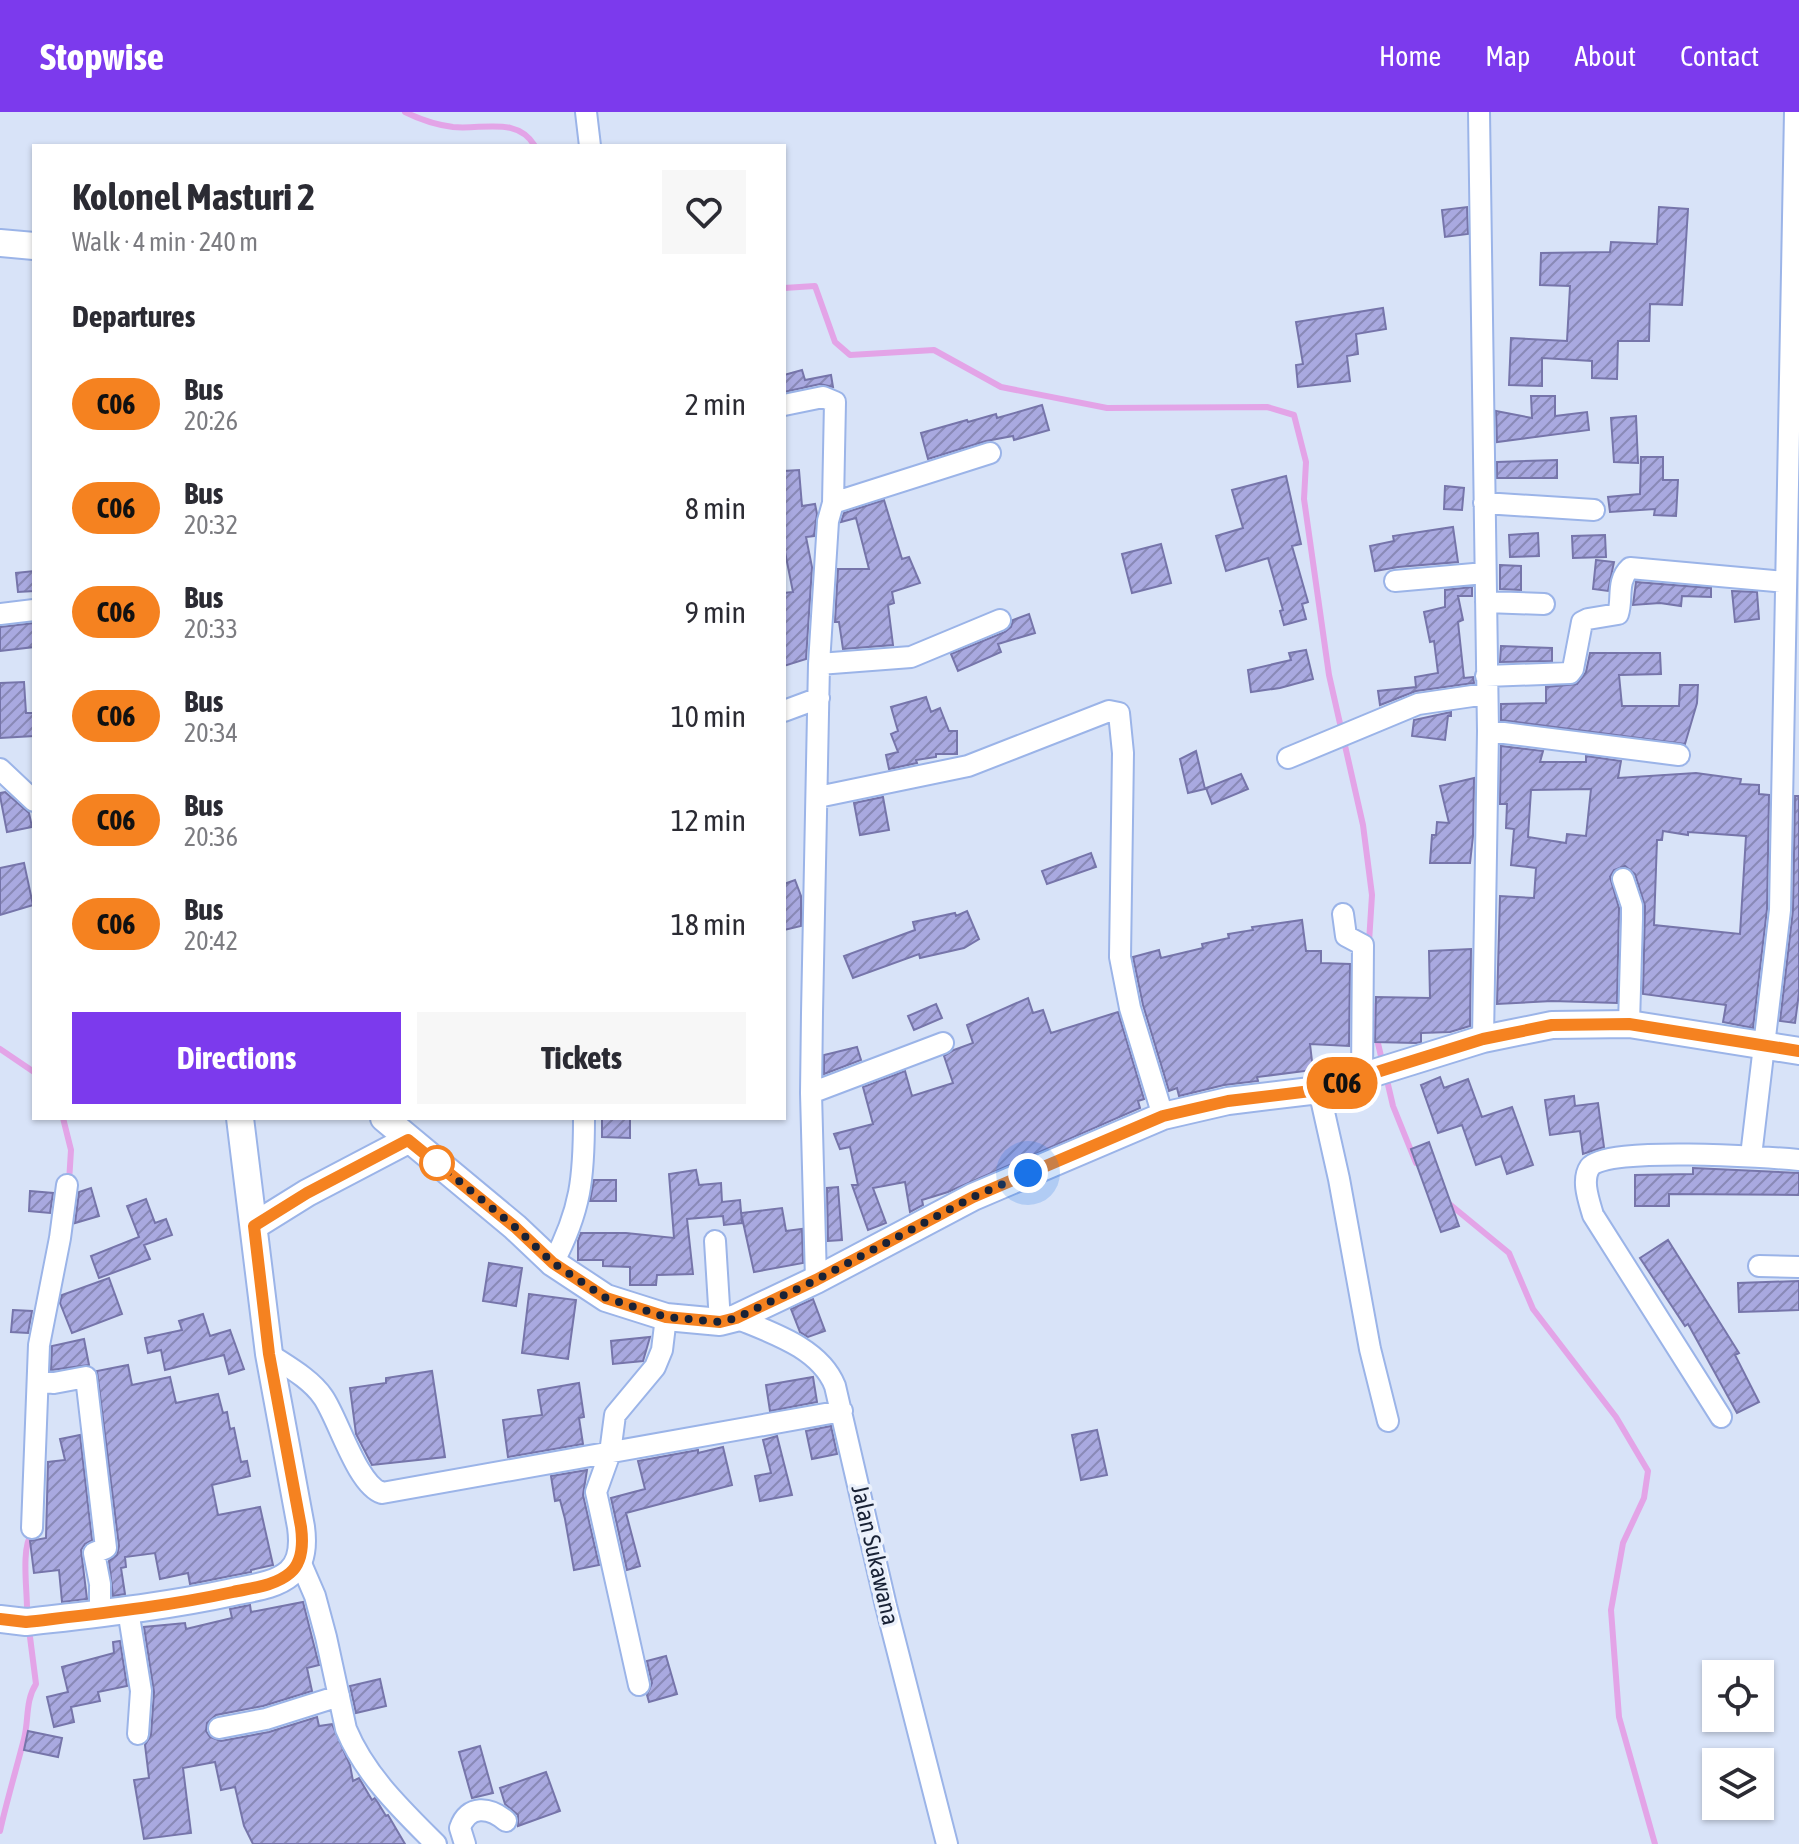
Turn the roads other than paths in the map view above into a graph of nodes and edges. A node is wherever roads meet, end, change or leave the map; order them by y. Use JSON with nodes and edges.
{"nodes":[{"id":1,"x":586,"y":112,"type":"edge"},
{"id":2,"x":1479,"y":112,"type":"edge"},
{"id":3,"x":1795,"y":112,"type":"edge"},
{"id":4,"x":590,"y":144,"type":"edge"},
{"id":5,"x":0,"y":243,"type":"edge"},
{"id":6,"x":32,"y":246,"type":"edge"},
{"id":7,"x":786,"y":405,"type":"edge"},
{"id":8,"x":990,"y":453,"type":"dead end"},
{"id":9,"x":833,"y":503,"type":"junction"},
{"id":10,"x":1484,"y":503,"type":"junction"},
{"id":11,"x":1594,"y":510,"type":"dead end"},
{"id":12,"x":1485,"y":573,"type":"junction"},
{"id":13,"x":1395,"y":581,"type":"dead end"},
{"id":14,"x":1785,"y":582,"type":"junction"},
{"id":15,"x":1486,"y":602,"type":"junction"},
{"id":16,"x":1544,"y":604,"type":"dead end"},
{"id":17,"x":32,"y":610,"type":"edge"},
{"id":18,"x":0,"y":614,"type":"edge"},
{"id":19,"x":1000,"y":620,"type":"dead end"},
{"id":20,"x":1792,"y":655,"type":"edge"},
{"id":21,"x":819,"y":664,"type":"junction"},
{"id":22,"x":1486,"y":685,"type":"junction"},
{"id":23,"x":819,"y":698,"type":"junction"},
{"id":24,"x":786,"y":710,"type":"edge"},
{"id":25,"x":1488,"y":731,"type":"junction"},
{"id":26,"x":1679,"y":755,"type":"dead end"},
{"id":27,"x":1288,"y":758,"type":"dead end"},
{"id":28,"x":0,"y":769,"type":"edge"},
{"id":29,"x":818,"y":797,"type":"junction"},
{"id":30,"x":32,"y":799,"type":"edge"},
{"id":31,"x":1623,"y":879,"type":"dead end"},
{"id":32,"x":1343,"y":914,"type":"dead end"},
{"id":33,"x":1629,"y":1024,"type":"junction"},
{"id":34,"x":1483,"y":1039,"type":"junction"},
{"id":35,"x":943,"y":1043,"type":"dead end"},
{"id":36,"x":1764,"y":1045,"type":"junction"},
{"id":37,"x":1799,"y":1051,"type":"edge"},
{"id":38,"x":1362,"y":1078,"type":"junction"},
{"id":39,"x":1319,"y":1090,"type":"junction"},
{"id":40,"x":811,"y":1093,"type":"junction"},
{"id":41,"x":1163,"y":1116,"type":"junction"},
{"id":42,"x":240,"y":1120,"type":"edge"},
{"id":43,"x":386,"y":1120,"type":"edge"},
{"id":44,"x":584,"y":1120,"type":"edge"},
{"id":45,"x":408,"y":1140,"type":"junction"},
{"id":46,"x":1751,"y":1156,"type":"junction"},
{"id":47,"x":1799,"y":1160,"type":"edge"},
{"id":48,"x":67,"y":1185,"type":"dead end"},
{"id":49,"x":254,"y":1226,"type":"junction"},
{"id":50,"x":715,"y":1241,"type":"dead end"},
{"id":51,"x":553,"y":1263,"type":"junction"},
{"id":52,"x":1759,"y":1266,"type":"dead end"},
{"id":53,"x":1799,"y":1267,"type":"edge"},
{"id":54,"x":816,"y":1280,"type":"junction"},
{"id":55,"x":666,"y":1317,"type":"junction"},
{"id":56,"x":728,"y":1320,"type":"junction"},
{"id":57,"x":269,"y":1354,"type":"junction"},
{"id":58,"x":39,"y":1382,"type":"junction"},
{"id":59,"x":842,"y":1411,"type":"junction"},
{"id":60,"x":1721,"y":1417,"type":"dead end"},
{"id":61,"x":1388,"y":1421,"type":"dead end"},
{"id":62,"x":610,"y":1453,"type":"junction"},
{"id":63,"x":32,"y":1528,"type":"dead end"},
{"id":64,"x":299,"y":1559,"type":"junction"},
{"id":65,"x":128,"y":1610,"type":"junction"},
{"id":66,"x":100,"y":1613,"type":"junction"},
{"id":67,"x":0,"y":1619,"type":"edge"},
{"id":68,"x":639,"y":1685,"type":"dead end"},
{"id":69,"x":339,"y":1696,"type":"junction"},
{"id":70,"x":219,"y":1728,"type":"dead end"},
{"id":71,"x":138,"y":1734,"type":"dead end"},
{"id":72,"x":506,"y":1821,"type":"dead end"},
{"id":73,"x":436,"y":1844,"type":"edge"},
{"id":74,"x":465,"y":1844,"type":"edge"},
{"id":75,"x":947,"y":1844,"type":"edge"}],
"edges":[{"from":1,"to":4,"type":"street"},
{"from":2,"to":10,"type":"street"},
{"from":3,"to":14,"type":"street"},
{"from":5,"to":6,"type":"main road"},
{"from":7,"to":9,"type":"street"},
{"from":8,"to":9,"type":"street"},
{"from":9,"to":21,"type":"street"},
{"from":10,"to":11,"type":"street"},
{"from":10,"to":12,"type":"street"},
{"from":12,"to":13,"type":"street"},
{"from":12,"to":15,"type":"street"},
{"from":14,"to":20,"type":"street"},
{"from":14,"to":22,"type":"street"},
{"from":15,"to":16,"type":"street"},
{"from":15,"to":22,"type":"street"},
{"from":17,"to":18,"type":"street"},
{"from":19,"to":21,"type":"street"},
{"from":20,"to":36,"type":"street"},
{"from":21,"to":23,"type":"street"},
{"from":22,"to":25,"type":"street"},
{"from":22,"to":27,"type":"street"},
{"from":23,"to":24,"type":"street"},
{"from":23,"to":29,"type":"street"},
{"from":25,"to":26,"type":"street"},
{"from":25,"to":34,"type":"street"},
{"from":28,"to":30,"type":"street"},
{"from":29,"to":40,"type":"street"},
{"from":29,"to":41,"type":"street"},
{"from":31,"to":33,"type":"street"},
{"from":32,"to":38,"type":"street"},
{"from":33,"to":34,"type":"main road"},
{"from":33,"to":36,"type":"main road"},
{"from":34,"to":38,"type":"main road"},
{"from":35,"to":40,"type":"street"},
{"from":36,"to":37,"type":"main road"},
{"from":36,"to":46,"type":"street"},
{"from":38,"to":39,"type":"main road"},
{"from":39,"to":41,"type":"main road"},
{"from":39,"to":61,"type":"street"},
{"from":40,"to":54,"type":"street"},
{"from":41,"to":54,"type":"main road"},
{"from":42,"to":49,"type":"main road"},
{"from":43,"to":45,"type":"main road"},
{"from":44,"to":51,"type":"street"},
{"from":45,"to":49,"type":"main road"},
{"from":45,"to":51,"type":"main road"},
{"from":46,"to":47,"type":"street"},
{"from":46,"to":60,"type":"street"},
{"from":48,"to":58,"type":"street"},
{"from":49,"to":57,"type":"main road"},
{"from":50,"to":56,"type":"street"},
{"from":51,"to":55,"type":"main road"},
{"from":52,"to":53,"type":"street"},
{"from":54,"to":56,"type":"main road"},
{"from":55,"to":56,"type":"main road"},
{"from":55,"to":62,"type":"street"},
{"from":56,"to":59,"type":"street","name":"Jalan Sukawana"},
{"from":57,"to":62,"type":"street"},
{"from":57,"to":64,"type":"main road"},
{"from":58,"to":63,"type":"street"},
{"from":58,"to":66,"type":"street"},
{"from":59,"to":62,"type":"street"},
{"from":59,"to":75,"type":"street","name":"Jalan Sukawana"},
{"from":62,"to":68,"type":"street"},
{"from":64,"to":65,"type":"main road"},
{"from":64,"to":69,"type":"street"},
{"from":65,"to":66,"type":"main road"},
{"from":65,"to":71,"type":"street"},
{"from":66,"to":67,"type":"main road"},
{"from":69,"to":70,"type":"street"},
{"from":69,"to":73,"type":"street"},
{"from":72,"to":74,"type":"street"}]}
